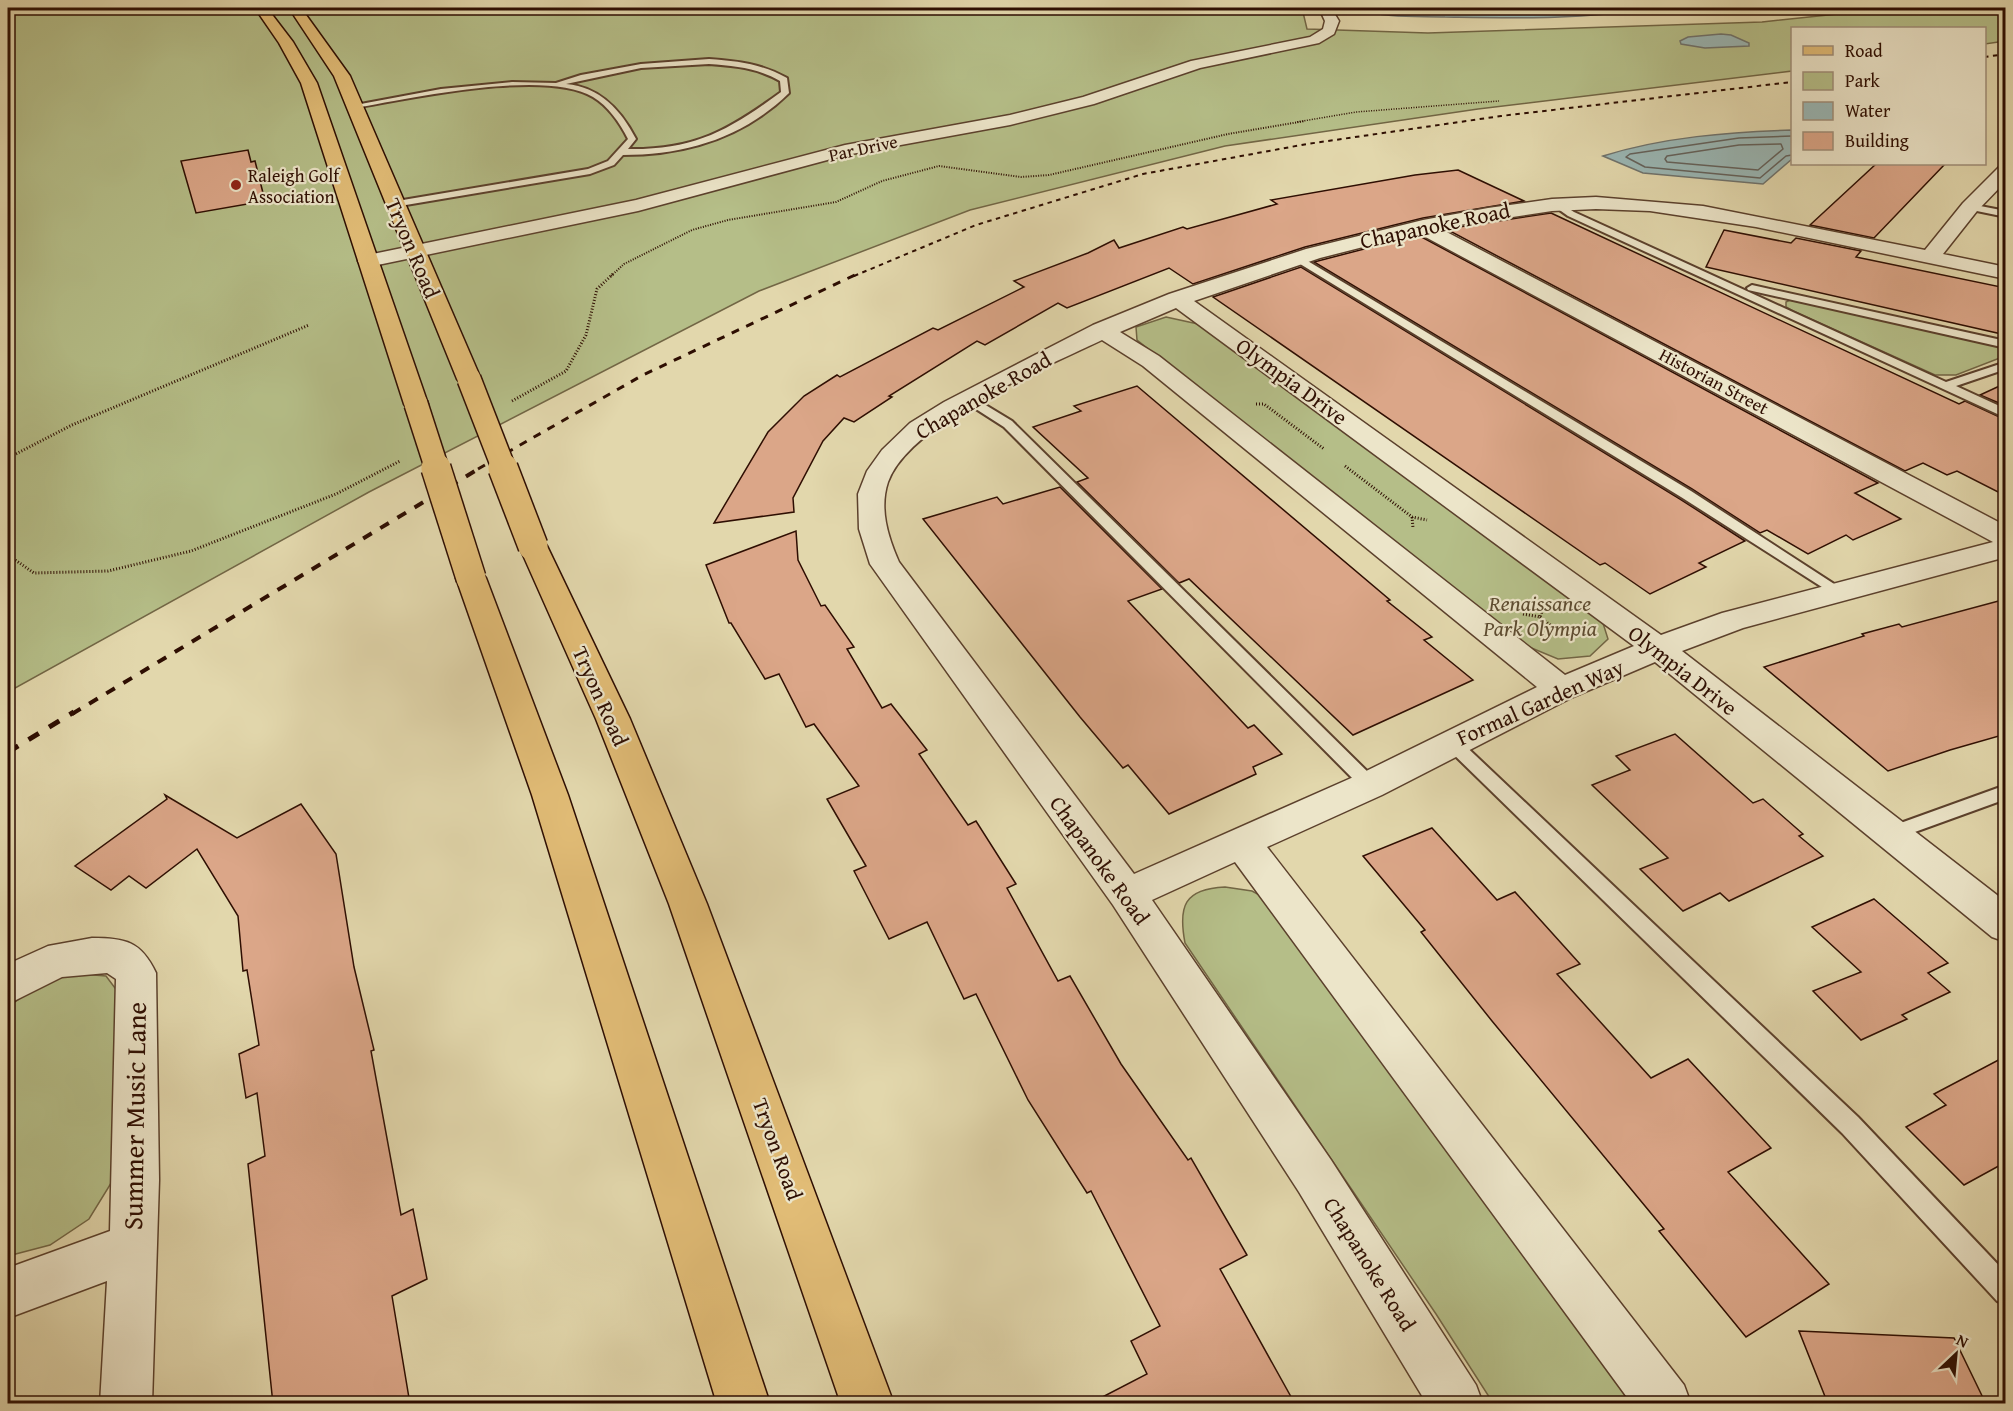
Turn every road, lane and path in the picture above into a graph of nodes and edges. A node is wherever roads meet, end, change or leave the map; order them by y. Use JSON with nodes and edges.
{"nodes":[{"id":1,"x":261,"y":8,"type":"edge"},
{"id":2,"x":294,"y":8,"type":"edge"},
{"id":3,"x":1325,"y":8,"type":"edge"},
{"id":4,"x":556,"y":84,"type":"junction"},
{"id":5,"x":1499,"y":100,"type":"dead end"},
{"id":6,"x":354,"y":106,"type":"junction"},
{"id":7,"x":622,"y":152,"type":"junction"},
{"id":8,"x":2006,"y":170,"type":"edge"},
{"id":9,"x":394,"y":204,"type":"junction"},
{"id":10,"x":1557,"y":204,"type":"junction"},
{"id":11,"x":1970,"y":207,"type":"junction"},
{"id":12,"x":2006,"y":214,"type":"edge"},
{"id":13,"x":1422,"y":227,"type":"junction"},
{"id":14,"x":414,"y":251,"type":"junction"},
{"id":15,"x":1296,"y":257,"type":"junction"},
{"id":16,"x":1930,"y":257,"type":"junction"},
{"id":17,"x":368,"y":261,"type":"junction"},
{"id":18,"x":2006,"y":273,"type":"edge"},
{"id":19,"x":1719,"y":280,"type":"junction"},
{"id":20,"x":1177,"y":299,"type":"junction"},
{"id":21,"x":309,"y":325,"type":"dead end"},
{"id":22,"x":1101,"y":330,"type":"junction"},
{"id":23,"x":2006,"y":345,"type":"edge"},
{"id":24,"x":2006,"y":365,"type":"edge"},
{"id":25,"x":1945,"y":386,"type":"junction"},
{"id":26,"x":1267,"y":398,"type":"dead end"},
{"id":27,"x":969,"y":399,"type":"junction"},
{"id":28,"x":1246,"y":401,"type":"dead end"},
{"id":29,"x":509,"y":403,"type":"dead end"},
{"id":30,"x":1264,"y":404,"type":"junction"},
{"id":31,"x":2006,"y":414,"type":"edge"},
{"id":32,"x":1329,"y":448,"type":"dead end"},
{"id":33,"x":1324,"y":449,"type":"junction"},
{"id":34,"x":1318,"y":453,"type":"dead end"},
{"id":35,"x":12,"y":455,"type":"junction"},
{"id":36,"x":8,"y":458,"type":"edge"},
{"id":37,"x":407,"y":458,"type":"dead end"},
{"id":38,"x":1350,"y":461,"type":"dead end"},
{"id":39,"x":1345,"y":466,"type":"junction"},
{"id":40,"x":1339,"y":467,"type":"dead end"},
{"id":41,"x":8,"y":490,"type":"edge"},
{"id":42,"x":1412,"y":518,"type":"junction"},
{"id":43,"x":1433,"y":523,"type":"dead end"},
{"id":44,"x":1414,"y":532,"type":"dead end"},
{"id":45,"x":2006,"y":538,"type":"edge"},
{"id":46,"x":2006,"y":548,"type":"edge"},
{"id":47,"x":8,"y":555,"type":"edge"},
{"id":48,"x":1531,"y":591,"type":"dead end"},
{"id":49,"x":1840,"y":593,"type":"junction"},
{"id":50,"x":1520,"y":613,"type":"dead end"},
{"id":51,"x":1540,"y":617,"type":"junction"},
{"id":52,"x":1559,"y":632,"type":"dead end"},
{"id":53,"x":1660,"y":650,"type":"junction"},
{"id":54,"x":1561,"y":689,"type":"junction"},
{"id":55,"x":1451,"y":742,"type":"junction"},
{"id":56,"x":1370,"y":785,"type":"junction"},
{"id":57,"x":2006,"y":792,"type":"edge"},
{"id":58,"x":1890,"y":834,"type":"junction"},
{"id":59,"x":1243,"y":844,"type":"junction"},
{"id":60,"x":1127,"y":894,"type":"junction"},
{"id":61,"x":2006,"y":925,"type":"edge"},
{"id":62,"x":8,"y":986,"type":"edge"},
{"id":63,"x":131,"y":1248,"type":"junction"},
{"id":64,"x":2006,"y":1292,"type":"edge"},
{"id":65,"x":8,"y":1293,"type":"edge"},
{"id":66,"x":126,"y":1404,"type":"edge"},
{"id":67,"x":744,"y":1404,"type":"edge"},
{"id":68,"x":868,"y":1404,"type":"edge"},
{"id":69,"x":1457,"y":1404,"type":"edge"},
{"id":70,"x":1665,"y":1404,"type":"edge"}],
"edges":[{"from":1,"to":17,"type":"main road","name":"Tryon Road"},
{"from":2,"to":6,"type":"main road","name":"Tryon Road"},
{"from":3,"to":14,"type":"street","name":"Par Drive"},
{"from":4,"to":6,"type":"lane"},
{"from":4,"to":7,"type":"lane"},
{"from":4,"to":7,"type":"lane"},
{"from":5,"to":29,"type":"path"},
{"from":6,"to":9,"type":"main road","name":"Tryon Road"},
{"from":7,"to":9,"type":"lane"},
{"from":8,"to":11,"type":"street"},
{"from":9,"to":14,"type":"main road","name":"Tryon Road"},
{"from":10,"to":13,"type":"street","name":"Chapanoke Road"},
{"from":10,"to":16,"type":"street","name":"Chapanoke Road"},
{"from":10,"to":19,"type":"lane"},
{"from":11,"to":12,"type":"lane"},
{"from":11,"to":16,"type":"street"},
{"from":13,"to":15,"type":"street","name":"Chapanoke Road"},
{"from":13,"to":45,"type":"street","name":"Historian Street"},
{"from":14,"to":17,"type":"street","name":"Par Drive"},
{"from":14,"to":68,"type":"main road","name":"Tryon Road","bridge":true},
{"from":15,"to":20,"type":"street","name":"Chapanoke Road"},
{"from":15,"to":49,"type":"lane"},
{"from":16,"to":18,"type":"street","name":"Chapanoke Road"},
{"from":17,"to":67,"type":"main road","name":"Tryon Road","bridge":true},
{"from":19,"to":23,"type":"lane"},
{"from":19,"to":25,"type":"lane"},
{"from":20,"to":22,"type":"street","name":"Chapanoke Road"},
{"from":20,"to":53,"type":"street","name":"Olympia Drive"},
{"from":21,"to":35,"type":"path"},
{"from":22,"to":27,"type":"street","name":"Chapanoke Road"},
{"from":22,"to":54,"type":"street"},
{"from":24,"to":25,"type":"lane"},
{"from":25,"to":31,"type":"lane"},
{"from":26,"to":30,"type":"path"},
{"from":27,"to":56,"type":"lane"},
{"from":27,"to":60,"type":"street","name":"Chapanoke Road"},
{"from":28,"to":30,"type":"path"},
{"from":30,"to":33,"type":"path"},
{"from":32,"to":33,"type":"path"},
{"from":33,"to":34,"type":"path"},
{"from":35,"to":36,"type":"path"},
{"from":35,"to":41,"type":"path"},
{"from":37,"to":47,"type":"path"},
{"from":38,"to":39,"type":"path"},
{"from":39,"to":40,"type":"path"},
{"from":39,"to":42,"type":"path"},
{"from":42,"to":43,"type":"path"},
{"from":42,"to":44,"type":"path"},
{"from":46,"to":49,"type":"street","name":"Formal Garden Way"},
{"from":48,"to":51,"type":"path"},
{"from":49,"to":53,"type":"street","name":"Formal Garden Way"},
{"from":50,"to":51,"type":"path"},
{"from":51,"to":52,"type":"path"},
{"from":53,"to":54,"type":"street","name":"Formal Garden Way"},
{"from":53,"to":58,"type":"street","name":"Olympia Drive"},
{"from":54,"to":55,"type":"street","name":"Formal Garden Way"},
{"from":55,"to":56,"type":"street","name":"Formal Garden Way"},
{"from":55,"to":64,"type":"lane"},
{"from":56,"to":59,"type":"street","name":"Formal Garden Way"},
{"from":57,"to":58,"type":"lane"},
{"from":58,"to":61,"type":"street","name":"Olympia Drive"},
{"from":59,"to":60,"type":"street","name":"Formal Garden Way"},
{"from":59,"to":70,"type":"street"},
{"from":60,"to":69,"type":"street","name":"Chapanoke Road"},
{"from":62,"to":63,"type":"street","name":"Summer Music Lane"},
{"from":63,"to":65,"type":"street"},
{"from":63,"to":66,"type":"street","name":"Summer Music Lane"}]}
